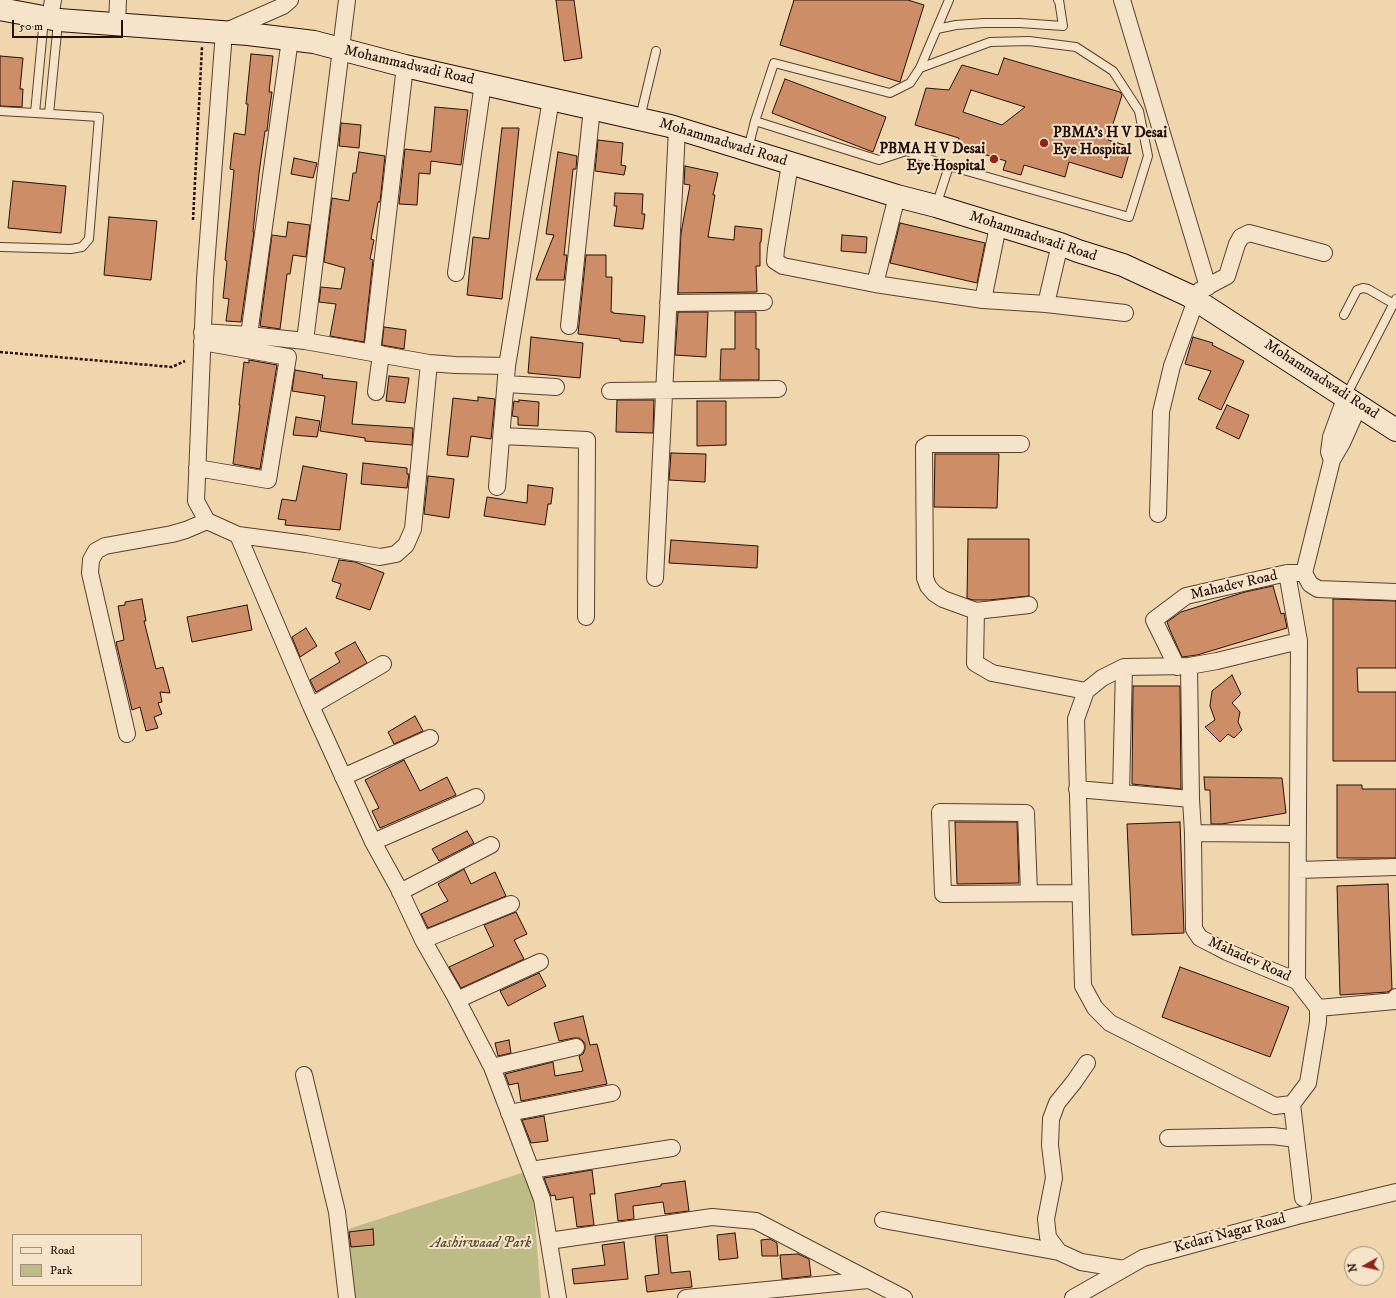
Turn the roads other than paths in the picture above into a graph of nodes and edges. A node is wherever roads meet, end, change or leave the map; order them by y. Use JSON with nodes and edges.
{"nodes":[{"id":1,"x":118,"y":0,"type":"edge"},
{"id":2,"x":290,"y":0,"type":"edge"},
{"id":3,"x":347,"y":0,"type":"edge"},
{"id":4,"x":949,"y":0,"type":"edge"},
{"id":5,"x":1058,"y":0,"type":"edge"},
{"id":6,"x":1122,"y":0,"type":"edge"},
{"id":7,"x":0,"y":9,"type":"edge"},
{"id":8,"x":51,"y":14,"type":"edge"},
{"id":9,"x":118,"y":25,"type":"junction"},
{"id":10,"x":937,"y":29,"type":"junction"},
{"id":11,"x":224,"y":32,"type":"junction"},
{"id":12,"x":290,"y":39,"type":"junction"},
{"id":13,"x":342,"y":50,"type":"junction"},
{"id":14,"x":656,"y":51,"type":"dead end"},
{"id":15,"x":404,"y":66,"type":"junction"},
{"id":16,"x":920,"y":68,"type":"junction"},
{"id":17,"x":483,"y":83,"type":"junction"},
{"id":18,"x":551,"y":99,"type":"junction"},
{"id":19,"x":592,"y":108,"type":"junction"},
{"id":20,"x":0,"y":111,"type":"edge"},
{"id":21,"x":35,"y":113,"type":"junction"},
{"id":22,"x":49,"y":114,"type":"junction"},
{"id":23,"x":640,"y":119,"type":"junction"},
{"id":24,"x":755,"y":121,"type":"junction"},
{"id":25,"x":677,"y":129,"type":"junction"},
{"id":26,"x":748,"y":150,"type":"junction"},
{"id":27,"x":790,"y":164,"type":"junction"},
{"id":28,"x":949,"y":166,"type":"junction"},
{"id":29,"x":897,"y":196,"type":"junction"},
{"id":30,"x":936,"y":206,"type":"junction"},
{"id":31,"x":998,"y":226,"type":"junction"},
{"id":32,"x":1060,"y":244,"type":"junction"},
{"id":33,"x":0,"y":247,"type":"edge"},
{"id":34,"x":1324,"y":253,"type":"dead end"},
{"id":35,"x":456,"y":273,"type":"dead end"},
{"id":36,"x":876,"y":284,"type":"junction"},
{"id":37,"x":1198,"y":294,"type":"junction"},
{"id":38,"x":983,"y":300,"type":"junction"},
{"id":39,"x":1395,"y":301,"type":"edge"},
{"id":40,"x":764,"y":302,"type":"dead end"},
{"id":41,"x":668,"y":303,"type":"junction"},
{"id":42,"x":1046,"y":304,"type":"junction"},
{"id":43,"x":1125,"y":313,"type":"dead end"},
{"id":44,"x":1344,"y":315,"type":"dead end"},
{"id":45,"x":569,"y":326,"type":"dead end"},
{"id":46,"x":249,"y":335,"type":"junction"},
{"id":47,"x":202,"y":337,"type":"junction"},
{"id":48,"x":306,"y":341,"type":"junction"},
{"id":49,"x":377,"y":353,"type":"junction"},
{"id":50,"x":429,"y":363,"type":"junction"},
{"id":51,"x":508,"y":366,"type":"junction"},
{"id":52,"x":506,"y":384,"type":"junction"},
{"id":53,"x":556,"y":387,"type":"dead end"},
{"id":54,"x":778,"y":389,"type":"dead end"},
{"id":55,"x":664,"y":390,"type":"junction"},
{"id":56,"x":610,"y":391,"type":"dead end"},
{"id":57,"x":376,"y":392,"type":"dead end"},
{"id":58,"x":1353,"y":401,"type":"junction"},
{"id":59,"x":1396,"y":430,"type":"edge"},
{"id":60,"x":502,"y":436,"type":"junction"},
{"id":61,"x":1021,"y":444,"type":"dead end"},
{"id":62,"x":197,"y":468,"type":"junction"},
{"id":63,"x":497,"y":486,"type":"dead end"},
{"id":64,"x":1158,"y":514,"type":"dead end"},
{"id":65,"x":207,"y":521,"type":"junction"},
{"id":66,"x":238,"y":535,"type":"junction"},
{"id":67,"x":1287,"y":573,"type":"junction"},
{"id":68,"x":1304,"y":573,"type":"junction"},
{"id":69,"x":655,"y":578,"type":"dead end"},
{"id":70,"x":1396,"y":592,"type":"edge"},
{"id":71,"x":1029,"y":606,"type":"dead end"},
{"id":72,"x":976,"y":615,"type":"junction"},
{"id":73,"x":586,"y":617,"type":"dead end"},
{"id":74,"x":1299,"y":641,"type":"junction"},
{"id":75,"x":383,"y":664,"type":"dead end"},
{"id":76,"x":1183,"y":666,"type":"junction"},
{"id":77,"x":1124,"y":667,"type":"junction"},
{"id":78,"x":1086,"y":691,"type":"junction"},
{"id":79,"x":311,"y":706,"type":"junction"},
{"id":80,"x":127,"y":734,"type":"dead end"},
{"id":81,"x":430,"y":738,"type":"dead end"},
{"id":82,"x":343,"y":777,"type":"junction"},
{"id":83,"x":1078,"y":789,"type":"junction"},
{"id":84,"x":1121,"y":793,"type":"junction"},
{"id":85,"x":476,"y":797,"type":"dead end"},
{"id":86,"x":1191,"y":799,"type":"junction"},
{"id":87,"x":1193,"y":833,"type":"junction"},
{"id":88,"x":1298,"y":834,"type":"junction"},
{"id":89,"x":373,"y":842,"type":"junction"},
{"id":90,"x":491,"y":845,"type":"dead end"},
{"id":91,"x":1396,"y":867,"type":"edge"},
{"id":92,"x":1298,"y":870,"type":"junction"},
{"id":93,"x":400,"y":892,"type":"junction"},
{"id":94,"x":1029,"y":893,"type":"junction"},
{"id":95,"x":1080,"y":893,"type":"junction"},
{"id":96,"x":511,"y":904,"type":"dead end"},
{"id":97,"x":423,"y":940,"type":"junction"},
{"id":98,"x":540,"y":962,"type":"dead end"},
{"id":99,"x":1297,"y":982,"type":"junction"},
{"id":100,"x":1396,"y":997,"type":"edge"},
{"id":101,"x":457,"y":1000,"type":"junction"},
{"id":102,"x":1318,"y":1008,"type":"junction"},
{"id":103,"x":576,"y":1047,"type":"dead end"},
{"id":104,"x":1087,"y":1064,"type":"dead end"},
{"id":105,"x":492,"y":1067,"type":"junction"},
{"id":106,"x":304,"y":1075,"type":"dead end"},
{"id":107,"x":612,"y":1093,"type":"dead end"},
{"id":108,"x":1292,"y":1104,"type":"junction"},
{"id":109,"x":509,"y":1113,"type":"junction"},
{"id":110,"x":1168,"y":1138,"type":"dead end"},
{"id":111,"x":1296,"y":1139,"type":"junction"},
{"id":112,"x":672,"y":1148,"type":"dead end"},
{"id":113,"x":531,"y":1170,"type":"junction"},
{"id":114,"x":1396,"y":1192,"type":"edge"},
{"id":115,"x":1303,"y":1198,"type":"dead end"},
{"id":116,"x":883,"y":1220,"type":"dead end"},
{"id":117,"x":549,"y":1241,"type":"junction"},
{"id":118,"x":1059,"y":1252,"type":"junction"},
{"id":119,"x":1124,"y":1269,"type":"junction"},
{"id":120,"x":868,"y":1280,"type":"junction"},
{"id":121,"x":347,"y":1298,"type":"edge"},
{"id":122,"x":558,"y":1298,"type":"edge"},
{"id":123,"x":686,"y":1298,"type":"edge"},
{"id":124,"x":904,"y":1298,"type":"edge"},
{"id":125,"x":1073,"y":1298,"type":"edge"}],
"edges":[{"from":1,"to":9,"type":"street"},
{"from":2,"to":11,"type":"street"},
{"from":3,"to":13,"type":"street"},
{"from":4,"to":10,"type":"lane"},
{"from":5,"to":10,"type":"lane"},
{"from":6,"to":37,"type":"street"},
{"from":7,"to":8,"type":"main road","name":"Mohammadwadi Road"},
{"from":8,"to":9,"type":"main road","name":"Mohammadwadi Road"},
{"from":8,"to":21,"type":"lane"},
{"from":8,"to":22,"type":"lane"},
{"from":9,"to":11,"type":"main road","name":"Mohammadwadi Road"},
{"from":10,"to":16,"type":"lane"},
{"from":11,"to":12,"type":"main road","name":"Mohammadwadi Road"},
{"from":11,"to":47,"type":"street"},
{"from":12,"to":13,"type":"main road","name":"Mohammadwadi Road"},
{"from":12,"to":46,"type":"street"},
{"from":13,"to":15,"type":"main road","name":"Mohammadwadi Road"},
{"from":13,"to":48,"type":"street"},
{"from":14,"to":23,"type":"lane"},
{"from":15,"to":17,"type":"main road","name":"Mohammadwadi Road"},
{"from":15,"to":49,"type":"street"},
{"from":16,"to":24,"type":"lane"},
{"from":16,"to":28,"type":"lane"},
{"from":17,"to":18,"type":"main road","name":"Mohammadwadi Road"},
{"from":17,"to":35,"type":"street"},
{"from":18,"to":19,"type":"main road","name":"Mohammadwadi Road"},
{"from":18,"to":51,"type":"street"},
{"from":19,"to":23,"type":"main road","name":"Mohammadwadi Road"},
{"from":19,"to":45,"type":"street"},
{"from":20,"to":21,"type":"lane"},
{"from":21,"to":22,"type":"lane"},
{"from":22,"to":33,"type":"lane"},
{"from":23,"to":25,"type":"main road","name":"Mohammadwadi Road"},
{"from":24,"to":26,"type":"lane"},
{"from":24,"to":28,"type":"lane"},
{"from":25,"to":26,"type":"main road","name":"Mohammadwadi Road"},
{"from":25,"to":41,"type":"street"},
{"from":26,"to":27,"type":"main road","name":"Mohammadwadi Road"},
{"from":27,"to":29,"type":"main road","name":"Mohammadwadi Road"},
{"from":27,"to":36,"type":"street"},
{"from":28,"to":30,"type":"lane"},
{"from":29,"to":30,"type":"main road","name":"Mohammadwadi Road"},
{"from":29,"to":36,"type":"street"},
{"from":30,"to":31,"type":"main road","name":"Mohammadwadi Road"},
{"from":31,"to":32,"type":"main road","name":"Mohammadwadi Road"},
{"from":31,"to":38,"type":"street"},
{"from":32,"to":37,"type":"main road","name":"Mohammadwadi Road"},
{"from":32,"to":42,"type":"street"},
{"from":34,"to":37,"type":"street"},
{"from":36,"to":38,"type":"street"},
{"from":37,"to":58,"type":"main road","name":"Mohammadwadi Road"},
{"from":37,"to":64,"type":"street"},
{"from":38,"to":42,"type":"street"},
{"from":39,"to":44,"type":"lane"},
{"from":39,"to":58,"type":"lane"},
{"from":40,"to":41,"type":"street"},
{"from":41,"to":55,"type":"street"},
{"from":42,"to":43,"type":"street"},
{"from":46,"to":47,"type":"street"},
{"from":46,"to":48,"type":"street"},
{"from":47,"to":62,"type":"street"},
{"from":47,"to":62,"type":"street"},
{"from":48,"to":49,"type":"street"},
{"from":49,"to":50,"type":"street"},
{"from":49,"to":57,"type":"street"},
{"from":50,"to":51,"type":"street"},
{"from":50,"to":66,"type":"street"},
{"from":51,"to":52,"type":"street"},
{"from":52,"to":53,"type":"street"},
{"from":52,"to":60,"type":"street"},
{"from":54,"to":55,"type":"street"},
{"from":55,"to":56,"type":"street"},
{"from":55,"to":69,"type":"street"},
{"from":58,"to":59,"type":"main road","name":"Mohammadwadi Road"},
{"from":58,"to":68,"type":"street"},
{"from":60,"to":63,"type":"street"},
{"from":60,"to":73,"type":"street"},
{"from":61,"to":72,"type":"street"},
{"from":62,"to":65,"type":"street"},
{"from":65,"to":66,"type":"street"},
{"from":65,"to":80,"type":"street"},
{"from":66,"to":79,"type":"street"},
{"from":67,"to":68,"type":"street","name":"Mahadev Road"},
{"from":67,"to":74,"type":"street","name":"Mahadev Road"},
{"from":67,"to":76,"type":"street","name":"Mahadev Road"},
{"from":68,"to":70,"type":"street"},
{"from":71,"to":72,"type":"street"},
{"from":72,"to":78,"type":"street"},
{"from":74,"to":76,"type":"street"},
{"from":74,"to":88,"type":"street","name":"Mahadev Road"},
{"from":75,"to":79,"type":"street"},
{"from":76,"to":77,"type":"street"},
{"from":76,"to":86,"type":"street","name":"Mahadev Road"},
{"from":77,"to":78,"type":"street"},
{"from":77,"to":84,"type":"street"},
{"from":78,"to":83,"type":"street"},
{"from":79,"to":82,"type":"street"},
{"from":81,"to":82,"type":"street"},
{"from":82,"to":89,"type":"street"},
{"from":83,"to":84,"type":"street"},
{"from":83,"to":95,"type":"street"},
{"from":84,"to":86,"type":"street"},
{"from":85,"to":89,"type":"street"},
{"from":86,"to":87,"type":"street","name":"Mahadev Road"},
{"from":87,"to":88,"type":"street"},
{"from":87,"to":99,"type":"street","name":"Mahadev Road"},
{"from":88,"to":92,"type":"street","name":"Mahadev Road"},
{"from":89,"to":93,"type":"street"},
{"from":90,"to":93,"type":"street"},
{"from":91,"to":92,"type":"street"},
{"from":92,"to":99,"type":"street","name":"Mahadev Road"},
{"from":93,"to":97,"type":"street"},
{"from":94,"to":94,"type":"street"},
{"from":94,"to":95,"type":"street"},
{"from":95,"to":108,"type":"street"},
{"from":96,"to":97,"type":"street"},
{"from":97,"to":101,"type":"street"},
{"from":98,"to":101,"type":"street"},
{"from":99,"to":102,"type":"street"},
{"from":100,"to":102,"type":"street"},
{"from":101,"to":105,"type":"street"},
{"from":102,"to":108,"type":"street"},
{"from":103,"to":105,"type":"street"},
{"from":104,"to":118,"type":"street"},
{"from":105,"to":109,"type":"street"},
{"from":106,"to":121,"type":"street"},
{"from":107,"to":109,"type":"street"},
{"from":108,"to":111,"type":"street"},
{"from":109,"to":113,"type":"street"},
{"from":110,"to":111,"type":"street"},
{"from":111,"to":115,"type":"street"},
{"from":112,"to":113,"type":"street"},
{"from":113,"to":117,"type":"street"},
{"from":114,"to":119,"type":"street","name":"Kedari Nagar Road"},
{"from":116,"to":118,"type":"street"},
{"from":117,"to":120,"type":"street"},
{"from":117,"to":122,"type":"street"},
{"from":118,"to":119,"type":"street"},
{"from":119,"to":125,"type":"street","name":"Kedari Nagar Road"},
{"from":120,"to":123,"type":"street"},
{"from":120,"to":124,"type":"street"}]}
